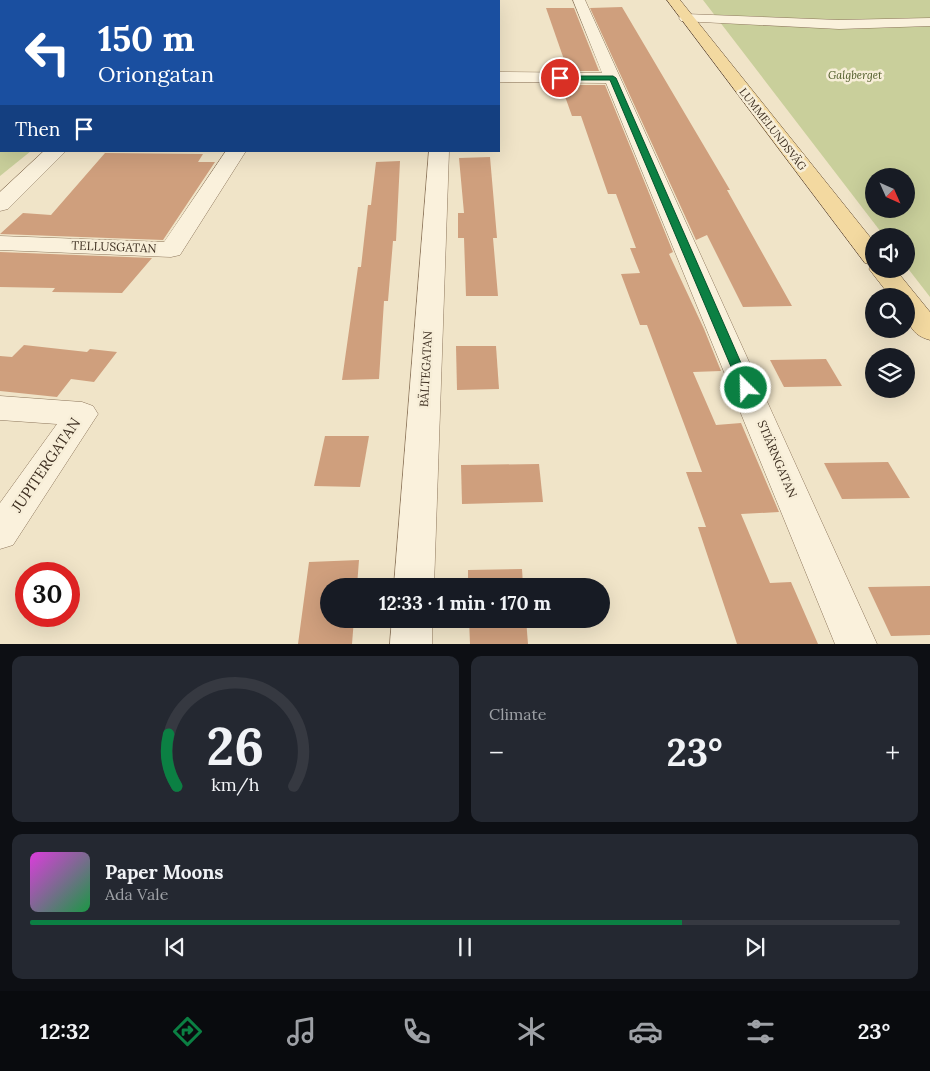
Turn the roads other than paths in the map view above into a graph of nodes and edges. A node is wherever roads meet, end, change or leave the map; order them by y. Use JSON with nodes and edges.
{"nodes":[{"id":1,"x":579,"y":0,"type":"edge"},
{"id":2,"x":673,"y":0,"type":"edge"},
{"id":3,"x":686,"y":18,"type":"junction"},
{"id":4,"x":930,"y":22,"type":"edge"},
{"id":5,"x":500,"y":77,"type":"edge"},
{"id":6,"x":613,"y":78,"type":"junction"},
{"id":7,"x":55,"y":152,"type":"edge"},
{"id":8,"x":235,"y":152,"type":"edge"},
{"id":9,"x":439,"y":152,"type":"edge"},
{"id":10,"x":0,"y":204,"type":"edge"},
{"id":11,"x":0,"y":243,"type":"edge"},
{"id":12,"x":865,"y":247,"type":"edge"},
{"id":13,"x":889,"y":278,"type":"edge"},
{"id":14,"x":897,"y":288,"type":"edge"},
{"id":15,"x":915,"y":312,"type":"edge"},
{"id":16,"x":930,"y":331,"type":"edge"},
{"id":17,"x":0,"y":408,"type":"edge"},
{"id":18,"x":0,"y":534,"type":"edge"},
{"id":19,"x":414,"y":578,"type":"edge"},
{"id":20,"x":412,"y":628,"type":"edge"},
{"id":21,"x":411,"y":644,"type":"edge"},
{"id":22,"x":856,"y":644,"type":"edge"}],
"edges":[{"from":1,"to":6,"type":"street","name":"STJÄRNGATAN"},
{"from":2,"to":3,"type":"main road","name":"LUMMELUNDSVÄG"},
{"from":3,"to":4,"type":"street"},
{"from":3,"to":12,"type":"main road","name":"LUMMELUNDSVÄG"},
{"from":5,"to":6,"type":"street"},
{"from":6,"to":22,"type":"street","name":"STJÄRNGATAN"},
{"from":7,"to":10,"type":"street"},
{"from":8,"to":11,"type":"street","name":"TELLUSGATAN"},
{"from":9,"to":19,"type":"street","name":"BÄLTEGATAN"},
{"from":13,"to":14,"type":"main road"},
{"from":15,"to":16,"type":"main road"},
{"from":17,"to":18,"type":"street","name":"JUPITERGATAN"},
{"from":20,"to":21,"type":"street"}]}
